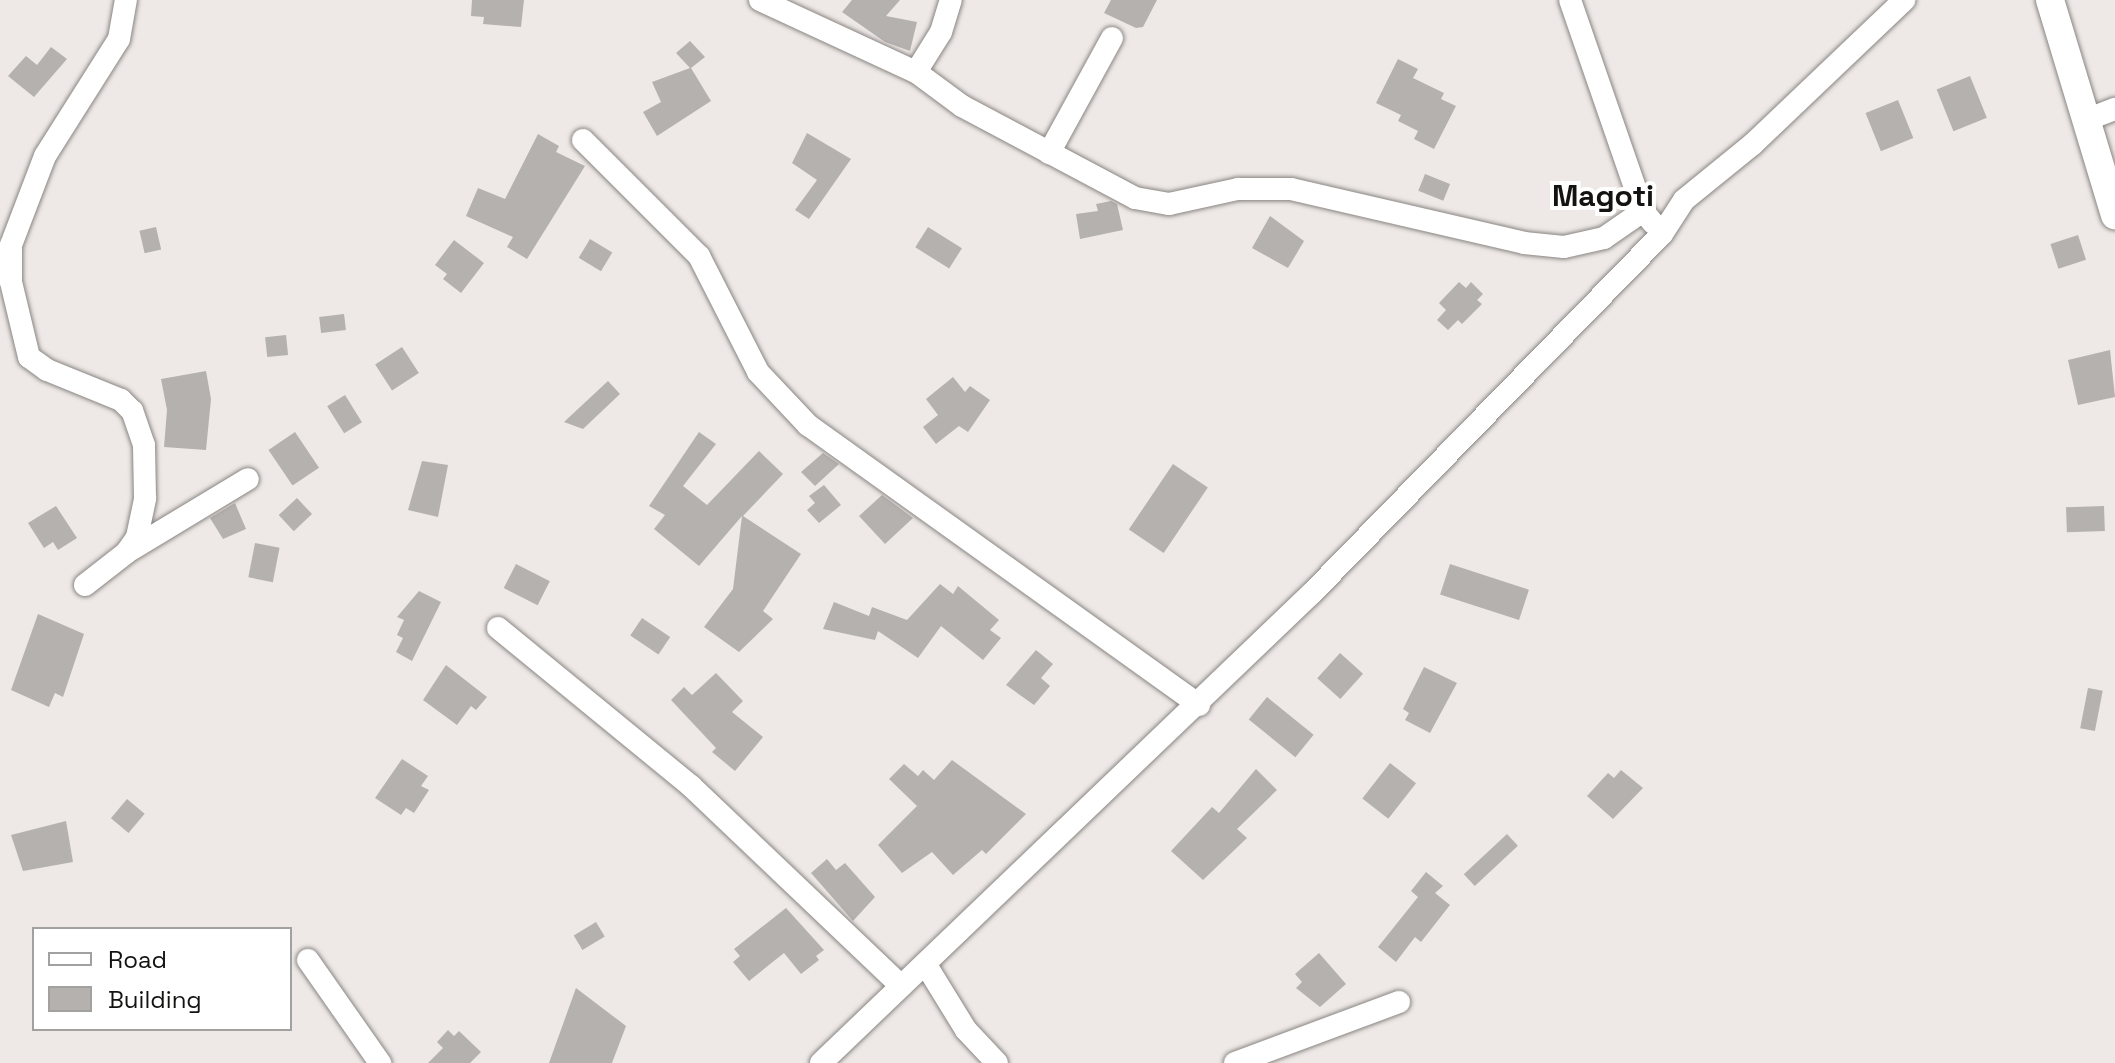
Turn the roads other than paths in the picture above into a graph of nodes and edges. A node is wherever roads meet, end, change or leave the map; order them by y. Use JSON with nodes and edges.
{"nodes":[{"id":1,"x":126,"y":0,"type":"edge"},
{"id":2,"x":760,"y":0,"type":"edge"},
{"id":3,"x":951,"y":0,"type":"edge"},
{"id":4,"x":1570,"y":0,"type":"edge"},
{"id":5,"x":1904,"y":0,"type":"edge"},
{"id":6,"x":2050,"y":0,"type":"edge"},
{"id":7,"x":1112,"y":38,"type":"dead end"},
{"id":8,"x":916,"y":72,"type":"junction"},
{"id":9,"x":2115,"y":109,"type":"edge"},
{"id":10,"x":2086,"y":120,"type":"junction"},
{"id":11,"x":583,"y":140,"type":"dead end"},
{"id":12,"x":1049,"y":153,"type":"junction"},
{"id":13,"x":1643,"y":211,"type":"junction"},
{"id":14,"x":2115,"y":215,"type":"edge"},
{"id":15,"x":1662,"y":234,"type":"junction"},
{"id":16,"x":248,"y":479,"type":"dead end"},
{"id":17,"x":126,"y":553,"type":"junction"},
{"id":18,"x":85,"y":585,"type":"dead end"},
{"id":19,"x":498,"y":628,"type":"dead end"},
{"id":20,"x":1199,"y":705,"type":"junction"},
{"id":21,"x":308,"y":960,"type":"dead end"},
{"id":22,"x":926,"y":965,"type":"junction"},
{"id":23,"x":901,"y":986,"type":"junction"},
{"id":24,"x":1399,"y":1002,"type":"dead end"},
{"id":25,"x":380,"y":1063,"type":"edge"},
{"id":26,"x":821,"y":1063,"type":"edge"},
{"id":27,"x":997,"y":1063,"type":"edge"},
{"id":28,"x":1235,"y":1063,"type":"edge"}],
"edges":[{"from":1,"to":17,"type":"street"},
{"from":2,"to":8,"type":"street"},
{"from":3,"to":8,"type":"street"},
{"from":4,"to":13,"type":"street"},
{"from":5,"to":15,"type":"street"},
{"from":6,"to":10,"type":"street"},
{"from":7,"to":12,"type":"street"},
{"from":8,"to":12,"type":"street"},
{"from":9,"to":10,"type":"street"},
{"from":10,"to":14,"type":"street"},
{"from":11,"to":20,"type":"street"},
{"from":12,"to":13,"type":"street"},
{"from":13,"to":15,"type":"street"},
{"from":15,"to":20,"type":"street"},
{"from":16,"to":17,"type":"street"},
{"from":17,"to":18,"type":"street"},
{"from":19,"to":23,"type":"street"},
{"from":20,"to":22,"type":"street"},
{"from":21,"to":25,"type":"street"},
{"from":22,"to":23,"type":"street"},
{"from":22,"to":27,"type":"street"},
{"from":23,"to":26,"type":"street"},
{"from":24,"to":28,"type":"street"}]}
